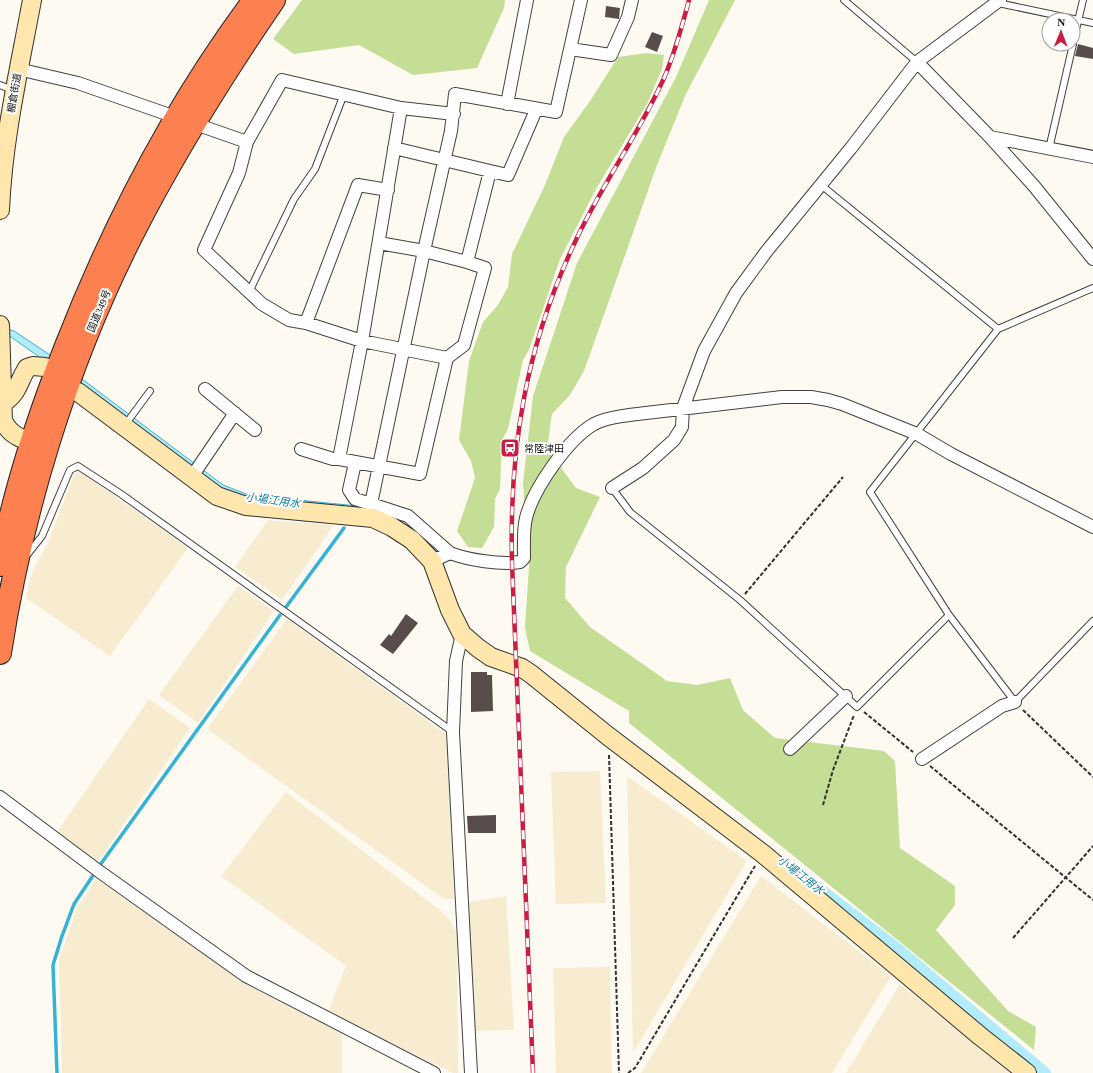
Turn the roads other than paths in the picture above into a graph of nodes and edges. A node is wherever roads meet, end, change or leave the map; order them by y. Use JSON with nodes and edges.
{"nodes":[{"id":1,"x":32,"y":0,"type":"edge"},
{"id":2,"x":254,"y":0,"type":"edge"},
{"id":3,"x":274,"y":0,"type":"edge"},
{"id":4,"x":527,"y":0,"type":"edge"},
{"id":5,"x":581,"y":0,"type":"edge"},
{"id":6,"x":632,"y":0,"type":"edge"},
{"id":7,"x":844,"y":0,"type":"edge"},
{"id":8,"x":1083,"y":0,"type":"edge"},
{"id":9,"x":998,"y":1,"type":"edge"},
{"id":10,"x":1044,"y":12,"type":"edge"},
{"id":11,"x":1080,"y":12,"type":"edge"},
{"id":12,"x":1081,"y":21,"type":"edge"},
{"id":13,"x":1093,"y":23,"type":"edge"},
{"id":14,"x":570,"y":49,"type":"junction"},
{"id":15,"x":1071,"y":52,"type":"edge"},
{"id":16,"x":917,"y":62,"type":"junction"},
{"id":17,"x":18,"y":69,"type":"junction"},
{"id":18,"x":7,"y":88,"type":"edge"},
{"id":19,"x":344,"y":94,"type":"junction"},
{"id":20,"x":508,"y":104,"type":"junction"},
{"id":21,"x":401,"y":108,"type":"junction"},
{"id":22,"x":536,"y":110,"type":"junction"},
{"id":23,"x":454,"y":114,"type":"junction"},
{"id":24,"x":185,"y":120,"type":"junction"},
{"id":25,"x":990,"y":137,"type":"junction"},
{"id":26,"x":247,"y":142,"type":"junction"},
{"id":27,"x":394,"y":148,"type":"junction"},
{"id":28,"x":1049,"y":148,"type":"junction"},
{"id":29,"x":1093,"y":158,"type":"edge"},
{"id":30,"x":445,"y":160,"type":"junction"},
{"id":31,"x":490,"y":171,"type":"junction"},
{"id":32,"x":821,"y":185,"type":"junction"},
{"id":33,"x":388,"y":190,"type":"junction"},
{"id":34,"x":0,"y":210,"type":"edge"},
{"id":35,"x":379,"y":244,"type":"junction"},
{"id":36,"x":424,"y":251,"type":"junction"},
{"id":37,"x":1093,"y":257,"type":"edge"},
{"id":38,"x":467,"y":262,"type":"junction"},
{"id":39,"x":1093,"y":288,"type":"edge"},
{"id":40,"x":249,"y":292,"type":"junction"},
{"id":41,"x":306,"y":323,"type":"junction"},
{"id":42,"x":0,"y":325,"type":"edge"},
{"id":43,"x":998,"y":329,"type":"junction"},
{"id":44,"x":362,"y":341,"type":"junction"},
{"id":45,"x":403,"y":349,"type":"junction"},
{"id":46,"x":0,"y":355,"type":"edge"},
{"id":47,"x":447,"y":358,"type":"junction"},
{"id":48,"x":45,"y":367,"type":"dead end"},
{"id":49,"x":205,"y":389,"type":"dead end"},
{"id":50,"x":150,"y":391,"type":"dead end"},
{"id":51,"x":78,"y":392,"type":"dead end"},
{"id":52,"x":3,"y":403,"type":"junction"},
{"id":53,"x":683,"y":408,"type":"junction"},
{"id":54,"x":235,"y":413,"type":"junction"},
{"id":55,"x":127,"y":421,"type":"junction"},
{"id":56,"x":255,"y":430,"type":"dead end"},
{"id":57,"x":917,"y":434,"type":"junction"},
{"id":58,"x":39,"y":444,"type":"junction"},
{"id":59,"x":301,"y":449,"type":"dead end"},
{"id":60,"x":339,"y":460,"type":"junction"},
{"id":61,"x":355,"y":463,"type":"junction"},
{"id":62,"x":377,"y":468,"type":"junction"},
{"id":63,"x":195,"y":472,"type":"junction"},
{"id":64,"x":612,"y":488,"type":"joint"},
{"id":65,"x":371,"y":504,"type":"junction"},
{"id":66,"x":1093,"y":527,"type":"edge"},
{"id":67,"x":450,"y":553,"type":"junction"},
{"id":68,"x":432,"y":561,"type":"junction"},
{"id":69,"x":8,"y":567,"type":"edge"},
{"id":70,"x":949,"y":615,"type":"junction"},
{"id":71,"x":1093,"y":621,"type":"edge"},
{"id":72,"x":462,"y":634,"type":"junction"},
{"id":73,"x":0,"y":653,"type":"edge"},
{"id":74,"x":846,"y":696,"type":"junction"},
{"id":75,"x":1014,"y":702,"type":"junction"},
{"id":76,"x":454,"y":732,"type":"junction"},
{"id":77,"x":790,"y":749,"type":"dead end"},
{"id":78,"x":922,"y":759,"type":"road end"},
{"id":79,"x":0,"y":797,"type":"edge"},
{"id":80,"x":434,"y":1073,"type":"edge"},
{"id":81,"x":471,"y":1073,"type":"edge"},
{"id":82,"x":1027,"y":1073,"type":"edge"}],
"edges":[{"from":1,"to":17,"type":"street","name":"棚倉街道"},
{"from":2,"to":24,"type":"highway","name":"国道349号"},
{"from":3,"to":24,"type":"highway","name":"国道349号"},
{"from":4,"to":20,"type":"street"},
{"from":5,"to":14,"type":"street"},
{"from":6,"to":14,"type":"street"},
{"from":7,"to":16,"type":"lane"},
{"from":8,"to":11,"type":"lane"},
{"from":9,"to":10,"type":"lane"},
{"from":9,"to":16,"type":"street"},
{"from":12,"to":13,"type":"lane"},
{"from":14,"to":22,"type":"street"},
{"from":15,"to":28,"type":"lane"},
{"from":16,"to":25,"type":"street"},
{"from":16,"to":32,"type":"street"},
{"from":17,"to":18,"type":"street","name":"棚倉街道"},
{"from":17,"to":24,"type":"street"},
{"from":18,"to":34,"type":"street","name":"棚倉街道"},
{"from":19,"to":21,"type":"street"},
{"from":19,"to":26,"type":"street"},
{"from":19,"to":40,"type":"lane"},
{"from":20,"to":22,"type":"street"},
{"from":20,"to":23,"type":"street"},
{"from":21,"to":23,"type":"street"},
{"from":21,"to":27,"type":"street"},
{"from":22,"to":31,"type":"street"},
{"from":23,"to":30,"type":"street"},
{"from":24,"to":26,"type":"street"},
{"from":24,"to":58,"type":"highway","name":"国道349号"},
{"from":25,"to":28,"type":"street"},
{"from":25,"to":37,"type":"street"},
{"from":26,"to":40,"type":"street"},
{"from":27,"to":30,"type":"street"},
{"from":27,"to":33,"type":"street"},
{"from":28,"to":29,"type":"street"},
{"from":30,"to":31,"type":"street"},
{"from":30,"to":36,"type":"street"},
{"from":31,"to":38,"type":"street"},
{"from":32,"to":43,"type":"lane"},
{"from":32,"to":53,"type":"street"},
{"from":33,"to":35,"type":"street"},
{"from":33,"to":41,"type":"street"},
{"from":35,"to":36,"type":"street"},
{"from":35,"to":44,"type":"street"},
{"from":36,"to":38,"type":"street"},
{"from":36,"to":45,"type":"street"},
{"from":38,"to":47,"type":"street"},
{"from":39,"to":43,"type":"lane"},
{"from":40,"to":41,"type":"street"},
{"from":41,"to":44,"type":"street"},
{"from":42,"to":46,"type":"street"},
{"from":43,"to":57,"type":"lane"},
{"from":44,"to":45,"type":"street"},
{"from":44,"to":60,"type":"street"},
{"from":45,"to":47,"type":"street"},
{"from":45,"to":62,"type":"street"},
{"from":46,"to":52,"type":"street"},
{"from":47,"to":62,"type":"street"},
{"from":48,"to":52,"type":"street"},
{"from":49,"to":54,"type":"street"},
{"from":50,"to":55,"type":"lane"},
{"from":51,"to":55,"type":"street"},
{"from":52,"to":58,"type":"street"},
{"from":53,"to":57,"type":"street"},
{"from":53,"to":64,"type":"street"},
{"from":53,"to":67,"type":"street"},
{"from":54,"to":56,"type":"street"},
{"from":54,"to":63,"type":"street"},
{"from":55,"to":63,"type":"street"},
{"from":57,"to":66,"type":"street"},
{"from":57,"to":70,"type":"lane"},
{"from":58,"to":69,"type":"highway","name":"国道349号"},
{"from":59,"to":60,"type":"street"},
{"from":60,"to":61,"type":"street"},
{"from":61,"to":62,"type":"street"},
{"from":61,"to":65,"type":"street"},
{"from":62,"to":65,"type":"street"},
{"from":63,"to":68,"type":"street"},
{"from":64,"to":74,"type":"lane"},
{"from":65,"to":67,"type":"street"},
{"from":67,"to":68,"type":"street"},
{"from":68,"to":72,"type":"street"},
{"from":69,"to":73,"type":"highway","name":"国道349号"},
{"from":69,"to":76,"type":"lane"},
{"from":70,"to":74,"type":"lane"},
{"from":70,"to":75,"type":"lane"},
{"from":71,"to":75,"type":"lane"},
{"from":72,"to":76,"type":"street"},
{"from":72,"to":82,"type":"street"},
{"from":74,"to":77,"type":"street"},
{"from":75,"to":78,"type":"street"},
{"from":76,"to":81,"type":"street"},
{"from":79,"to":80,"type":"street"}]}
